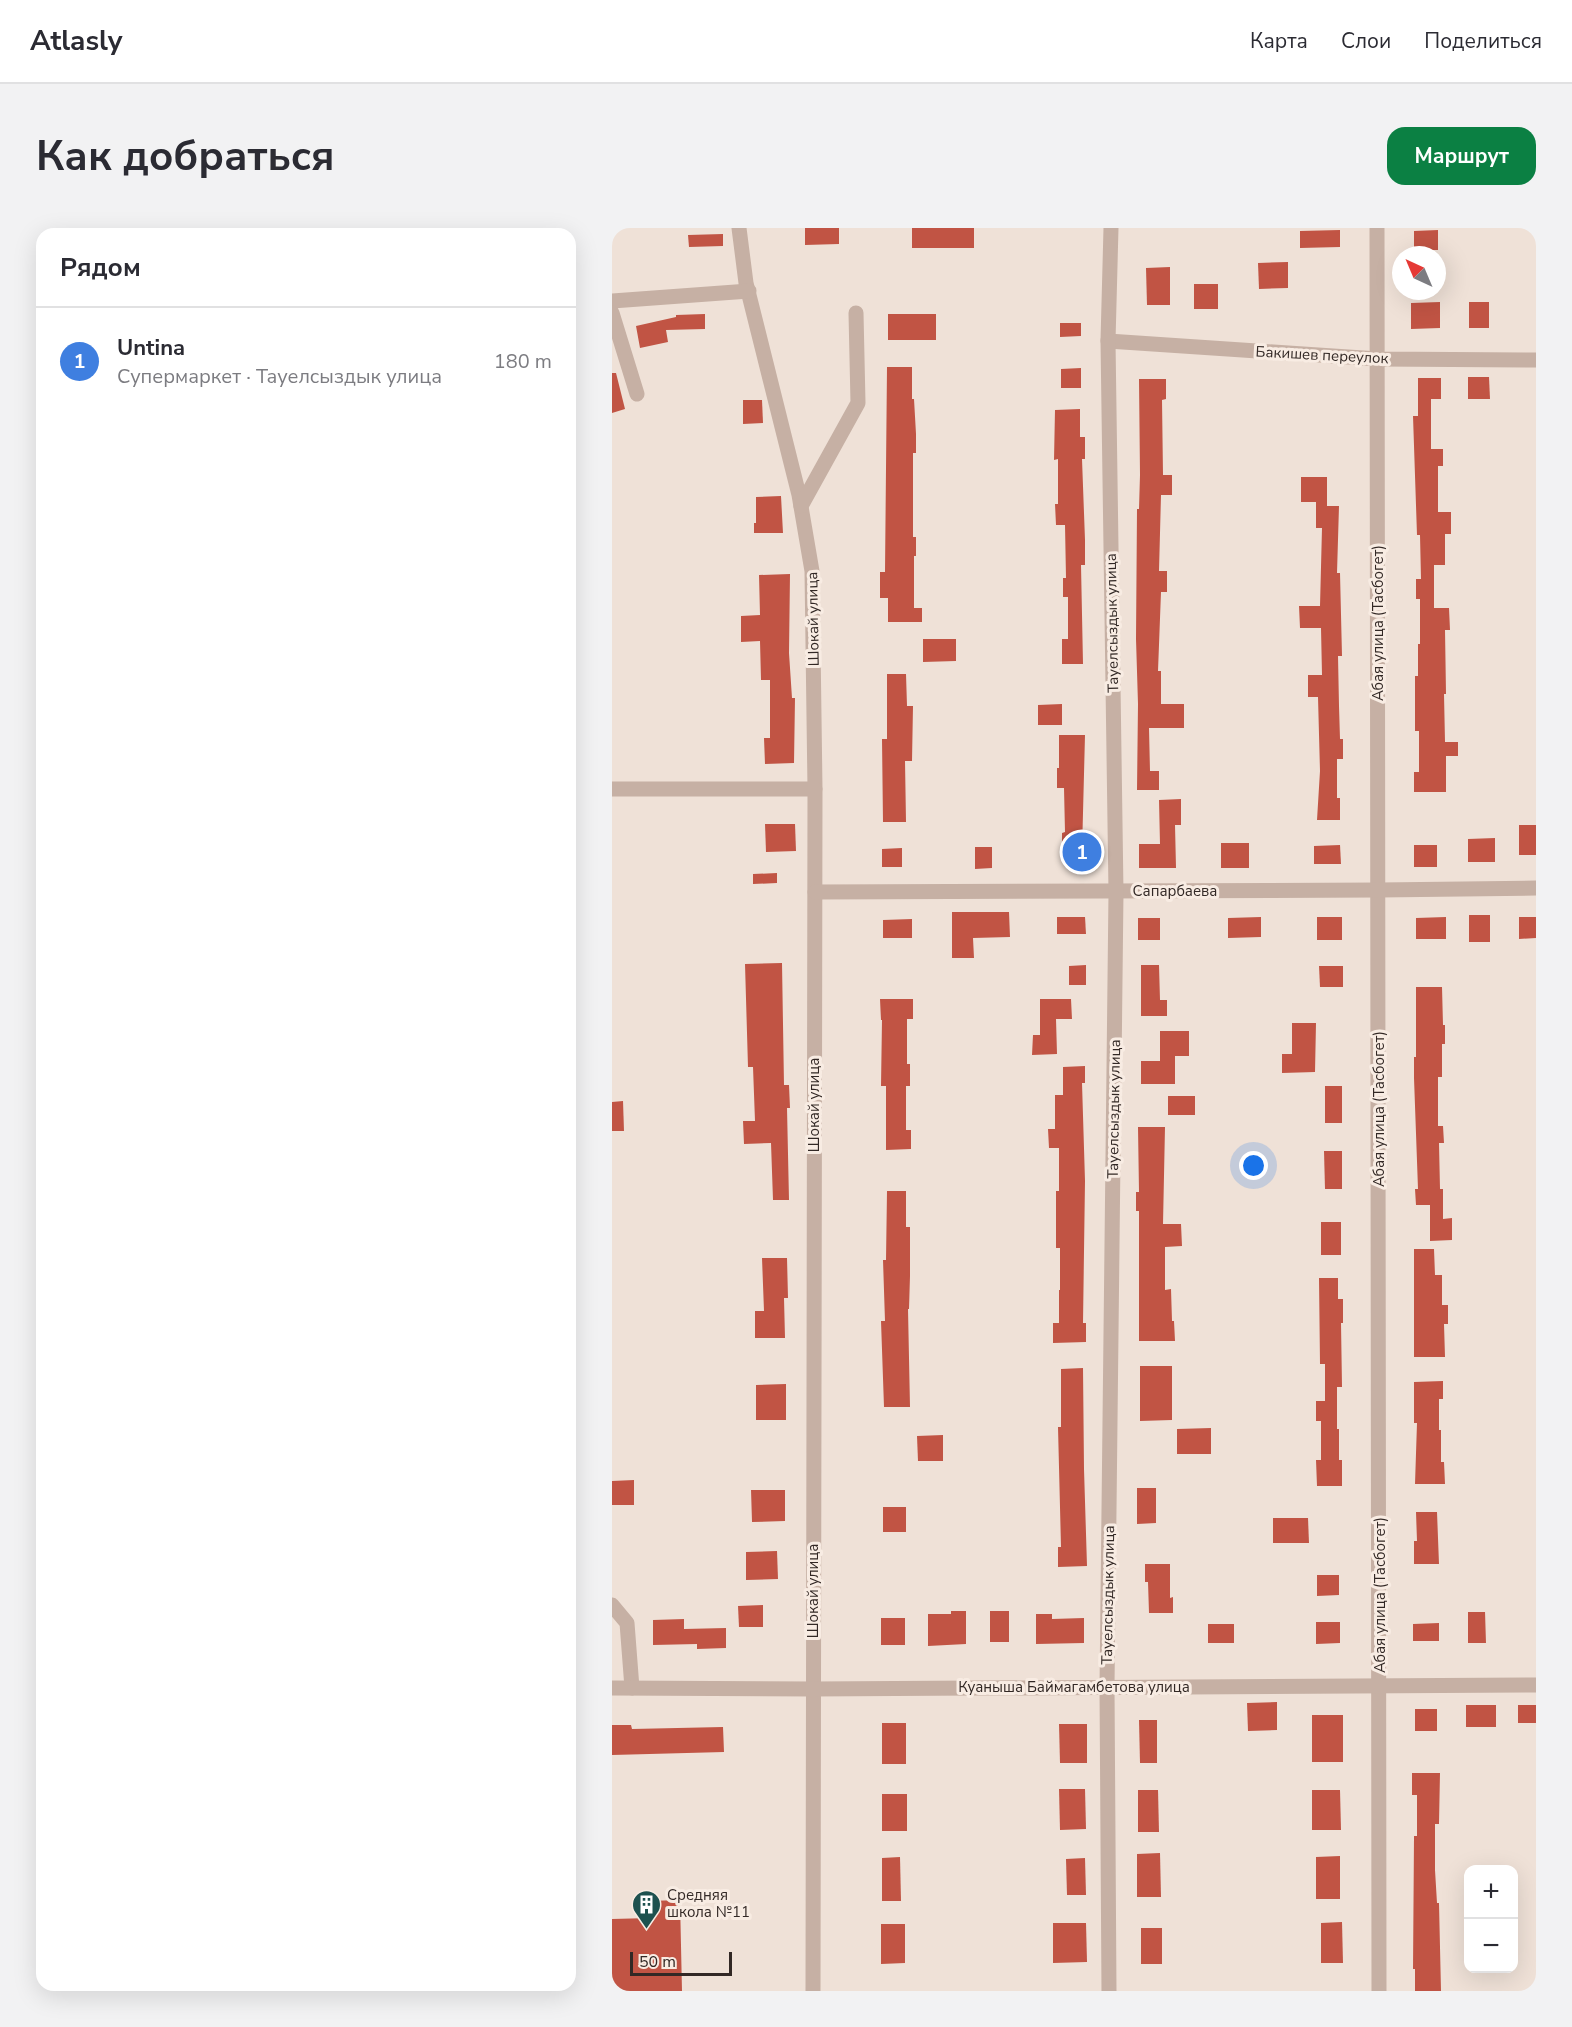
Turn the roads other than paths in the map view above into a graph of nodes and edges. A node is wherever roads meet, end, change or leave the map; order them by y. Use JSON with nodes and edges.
{"nodes":[{"id":1,"x":739,"y":228,"type":"edge"},
{"id":2,"x":1111,"y":228,"type":"edge"},
{"id":3,"x":1377,"y":228,"type":"edge"},
{"id":4,"x":748,"y":291,"type":"junction"},
{"id":5,"x":612,"y":301,"type":"edge"},
{"id":6,"x":612,"y":313,"type":"edge"},
{"id":7,"x":856,"y":313,"type":"dead end"},
{"id":8,"x":1108,"y":341,"type":"junction"},
{"id":9,"x":1378,"y":359,"type":"junction"},
{"id":10,"x":1536,"y":360,"type":"edge"},
{"id":11,"x":638,"y":394,"type":"dead end"},
{"id":12,"x":801,"y":506,"type":"junction"},
{"id":13,"x":612,"y":789,"type":"edge"},
{"id":14,"x":815,"y":789,"type":"junction"},
{"id":15,"x":1536,"y":888,"type":"edge"},
{"id":16,"x":1379,"y":890,"type":"junction"},
{"id":17,"x":815,"y":892,"type":"junction"},
{"id":18,"x":1116,"y":892,"type":"junction"},
{"id":19,"x":612,"y":1605,"type":"edge"},
{"id":20,"x":1536,"y":1685,"type":"edge"},
{"id":21,"x":1380,"y":1686,"type":"junction"},
{"id":22,"x":1107,"y":1687,"type":"junction"},
{"id":23,"x":612,"y":1688,"type":"edge"},
{"id":24,"x":632,"y":1688,"type":"junction"},
{"id":25,"x":813,"y":1689,"type":"junction"},
{"id":26,"x":813,"y":1991,"type":"edge"},
{"id":27,"x":1109,"y":1991,"type":"edge"},
{"id":28,"x":1379,"y":1991,"type":"edge"}],
"edges":[{"from":1,"to":4,"type":"street","name":"Шокай улица"},
{"from":2,"to":8,"type":"street","name":"Тауелсыздык улица"},
{"from":3,"to":9,"type":"street","name":"Абая улица (Тасбогет)"},
{"from":4,"to":5,"type":"street"},
{"from":4,"to":12,"type":"street","name":"Шокай улица"},
{"from":6,"to":11,"type":"street"},
{"from":7,"to":12,"type":"street"},
{"from":8,"to":9,"type":"street","name":"Бакишев переулок"},
{"from":8,"to":18,"type":"street","name":"Тауелсыздык улица"},
{"from":9,"to":10,"type":"street","name":"Бакишев переулок"},
{"from":9,"to":16,"type":"street","name":"Абая улица (Тасбогет)"},
{"from":12,"to":14,"type":"street","name":"Шокай улица"},
{"from":13,"to":14,"type":"street"},
{"from":14,"to":17,"type":"street","name":"Шокай улица"},
{"from":15,"to":16,"type":"street","name":"Сапарбаева"},
{"from":16,"to":18,"type":"street","name":"Сапарбаева"},
{"from":16,"to":21,"type":"street","name":"Абая улица (Тасбогет)"},
{"from":17,"to":18,"type":"street","name":"Сапарбаева"},
{"from":17,"to":25,"type":"street","name":"Шокай улица"},
{"from":18,"to":22,"type":"street","name":"Тауелсыздык улица"},
{"from":19,"to":24,"type":"street"},
{"from":20,"to":21,"type":"street","name":"Куаныша Баймагамбетова улица"},
{"from":21,"to":22,"type":"street","name":"Куаныша Баймагамбетова улица"},
{"from":21,"to":28,"type":"street","name":"Абая улица (Тасбогет)"},
{"from":22,"to":25,"type":"street","name":"Куаныша Баймагамбетова улица"},
{"from":22,"to":27,"type":"street","name":"Тауелсыздык улица"},
{"from":23,"to":24,"type":"street","name":"Куаныша Баймагамбетова улица"},
{"from":24,"to":25,"type":"street","name":"Куаныша Баймагамбетова улица"},
{"from":25,"to":26,"type":"street","name":"Шокай улица"}]}
